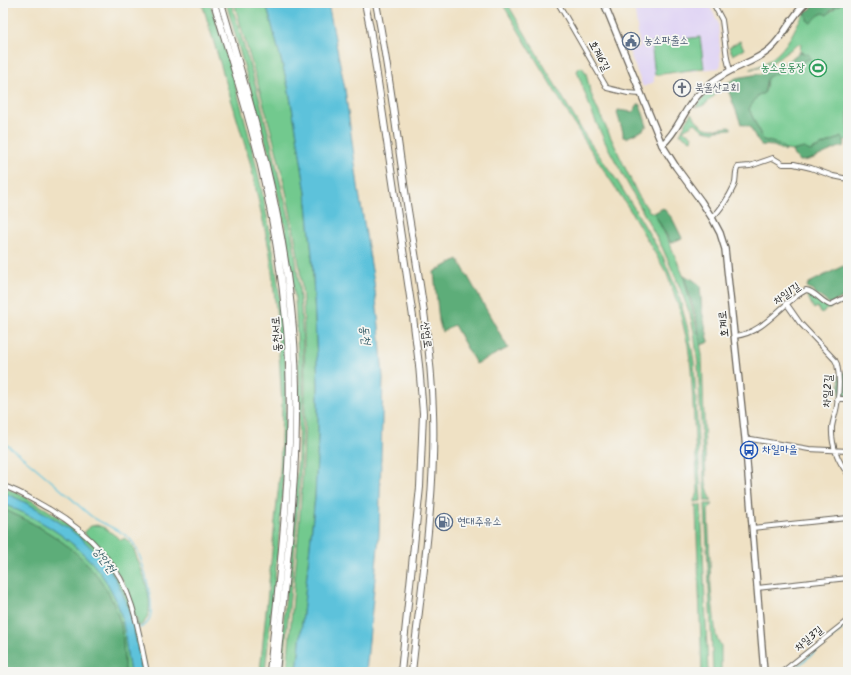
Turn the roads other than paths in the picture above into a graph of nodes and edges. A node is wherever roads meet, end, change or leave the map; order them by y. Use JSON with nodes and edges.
{"nodes":[{"id":1,"x":214,"y":3,"type":"edge"},
{"id":2,"x":221,"y":3,"type":"edge"},
{"id":3,"x":365,"y":3,"type":"edge"},
{"id":4,"x":376,"y":3,"type":"edge"},
{"id":5,"x":558,"y":3,"type":"edge"},
{"id":6,"x":604,"y":3,"type":"edge"},
{"id":7,"x":713,"y":3,"type":"edge"},
{"id":8,"x":806,"y":3,"type":"edge"},
{"id":9,"x":730,"y":71,"type":"junction"},
{"id":10,"x":641,"y":94,"type":"junction"},
{"id":11,"x":662,"y":145,"type":"junction"},
{"id":12,"x":848,"y":179,"type":"edge"},
{"id":13,"x":712,"y":218,"type":"junction"},
{"id":14,"x":848,"y":296,"type":"edge"},
{"id":15,"x":786,"y":304,"type":"junction"},
{"id":16,"x":735,"y":336,"type":"junction"},
{"id":17,"x":837,"y":399,"type":"junction"},
{"id":18,"x":848,"y":399,"type":"edge"},
{"id":19,"x":745,"y":438,"type":"junction"},
{"id":20,"x":836,"y":451,"type":"junction"},
{"id":21,"x":848,"y":451,"type":"edge"},
{"id":22,"x":848,"y":474,"type":"edge"},
{"id":23,"x":3,"y":486,"type":"edge"},
{"id":24,"x":848,"y":518,"type":"edge"},
{"id":25,"x":752,"y":528,"type":"junction"},
{"id":26,"x":848,"y":578,"type":"edge"},
{"id":27,"x":757,"y":588,"type":"junction"},
{"id":28,"x":848,"y":620,"type":"edge"},
{"id":29,"x":147,"y":672,"type":"edge"},
{"id":30,"x":270,"y":672,"type":"edge"},
{"id":31,"x":276,"y":672,"type":"edge"},
{"id":32,"x":401,"y":672,"type":"edge"},
{"id":33,"x":412,"y":672,"type":"edge"},
{"id":34,"x":764,"y":672,"type":"edge"},
{"id":35,"x":782,"y":672,"type":"edge"}],
"edges":[{"from":1,"to":30,"type":"main road","name":"동천서로"},
{"from":2,"to":31,"type":"main road","name":"동천서로"},
{"from":3,"to":32,"type":"main road","name":"산업로"},
{"from":4,"to":33,"type":"main road","name":"산업로"},
{"from":5,"to":10,"type":"street","name":"호계6길"},
{"from":6,"to":10,"type":"street","name":"호계로"},
{"from":7,"to":9,"type":"street"},
{"from":8,"to":9,"type":"street"},
{"from":9,"to":11,"type":"street"},
{"from":10,"to":11,"type":"street","name":"호계로"},
{"from":11,"to":13,"type":"street","name":"호계로"},
{"from":12,"to":13,"type":"street"},
{"from":13,"to":16,"type":"street","name":"호계로"},
{"from":14,"to":15,"type":"street","name":"차일1길"},
{"from":15,"to":16,"type":"street","name":"차일1길"},
{"from":15,"to":17,"type":"street","name":"차일2길"},
{"from":16,"to":19,"type":"street","name":"호계로"},
{"from":17,"to":18,"type":"street"},
{"from":17,"to":20,"type":"street","name":"차일2길"},
{"from":19,"to":20,"type":"street"},
{"from":19,"to":25,"type":"street","name":"호계로"},
{"from":20,"to":21,"type":"street"},
{"from":20,"to":22,"type":"street","name":"차일2길"},
{"from":23,"to":29,"type":"street"},
{"from":24,"to":25,"type":"street"},
{"from":25,"to":27,"type":"street","name":"호계로"},
{"from":26,"to":27,"type":"street"},
{"from":27,"to":34,"type":"street","name":"호계로"},
{"from":28,"to":35,"type":"street","name":"차일3길"}]}
